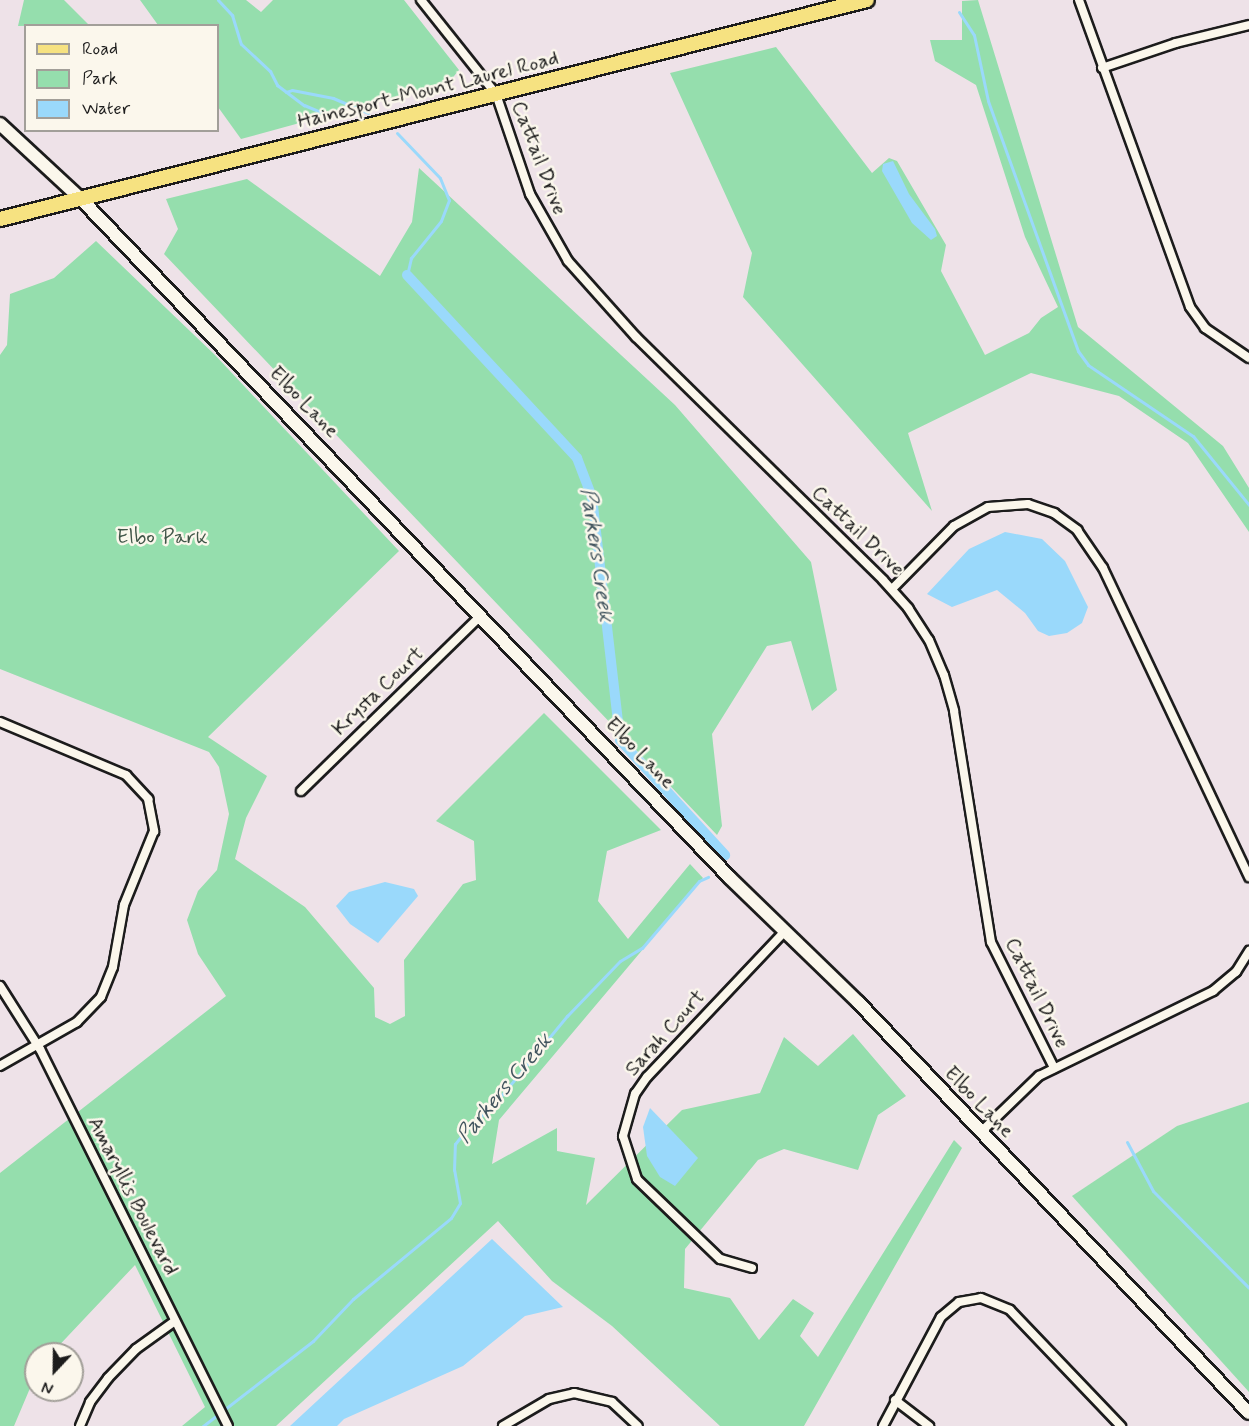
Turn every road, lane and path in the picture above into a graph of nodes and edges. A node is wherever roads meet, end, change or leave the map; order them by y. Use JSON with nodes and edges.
{"nodes":[{"id":1,"x":421,"y":0,"type":"edge"},
{"id":2,"x":867,"y":0,"type":"edge"},
{"id":3,"x":1079,"y":0,"type":"edge"},
{"id":4,"x":1249,"y":25,"type":"edge"},
{"id":5,"x":1102,"y":68,"type":"junction"},
{"id":6,"x":496,"y":93,"type":"junction"},
{"id":7,"x":0,"y":124,"type":"edge"},
{"id":8,"x":81,"y":199,"type":"junction"},
{"id":9,"x":0,"y":219,"type":"edge"},
{"id":10,"x":1249,"y":358,"type":"edge"},
{"id":11,"x":892,"y":589,"type":"junction"},
{"id":12,"x":479,"y":617,"type":"junction"},
{"id":13,"x":0,"y":722,"type":"edge"},
{"id":14,"x":301,"y":791,"type":"dead end"},
{"id":15,"x":1249,"y":877,"type":"edge"},
{"id":16,"x":786,"y":930,"type":"junction"},
{"id":17,"x":1249,"y":951,"type":"edge"},
{"id":18,"x":0,"y":986,"type":"edge"},
{"id":19,"x":37,"y":1044,"type":"junction"},
{"id":20,"x":0,"y":1066,"type":"edge"},
{"id":21,"x":1054,"y":1068,"type":"junction"},
{"id":22,"x":981,"y":1132,"type":"junction"},
{"id":23,"x":752,"y":1268,"type":"dead end"},
{"id":24,"x":175,"y":1321,"type":"junction"},
{"id":25,"x":895,"y":1400,"type":"junction"},
{"id":26,"x":1249,"y":1413,"type":"edge"},
{"id":27,"x":80,"y":1426,"type":"edge"},
{"id":28,"x":228,"y":1426,"type":"edge"},
{"id":29,"x":503,"y":1426,"type":"edge"},
{"id":30,"x":638,"y":1426,"type":"edge"},
{"id":31,"x":883,"y":1426,"type":"edge"},
{"id":32,"x":929,"y":1426,"type":"edge"},
{"id":33,"x":1121,"y":1426,"type":"edge"}],
"edges":[{"from":1,"to":6,"type":"street"},
{"from":2,"to":6,"type":"main road","name":"Hainesport-Mount Laurel Road"},
{"from":3,"to":5,"type":"street"},
{"from":4,"to":5,"type":"street"},
{"from":5,"to":10,"type":"street"},
{"from":6,"to":8,"type":"main road","name":"Hainesport-Mount Laurel Road"},
{"from":6,"to":11,"type":"street","name":"Cattail Drive"},
{"from":7,"to":8,"type":"street","name":"Elbo Lane"},
{"from":8,"to":9,"type":"main road","name":"Hainesport-Mount Laurel Road"},
{"from":8,"to":12,"type":"street","name":"Elbo Lane"},
{"from":11,"to":15,"type":"street"},
{"from":11,"to":21,"type":"street","name":"Cattail Drive"},
{"from":12,"to":14,"type":"street","name":"Krysta Court"},
{"from":12,"to":16,"type":"street","name":"Elbo Lane"},
{"from":13,"to":19,"type":"street"},
{"from":16,"to":22,"type":"street","name":"Elbo Lane"},
{"from":16,"to":23,"type":"street","name":"Sarah Court"},
{"from":17,"to":21,"type":"street"},
{"from":18,"to":19,"type":"street","name":"Amaryllis Boulevard"},
{"from":19,"to":20,"type":"street"},
{"from":19,"to":24,"type":"street","name":"Amaryllis Boulevard"},
{"from":21,"to":22,"type":"street"},
{"from":22,"to":26,"type":"street","name":"Elbo Lane"},
{"from":24,"to":27,"type":"street"},
{"from":24,"to":28,"type":"street","name":"Amaryllis Boulevard"},
{"from":25,"to":31,"type":"street"},
{"from":25,"to":32,"type":"street"},
{"from":25,"to":33,"type":"street"},
{"from":29,"to":30,"type":"street"}]}
